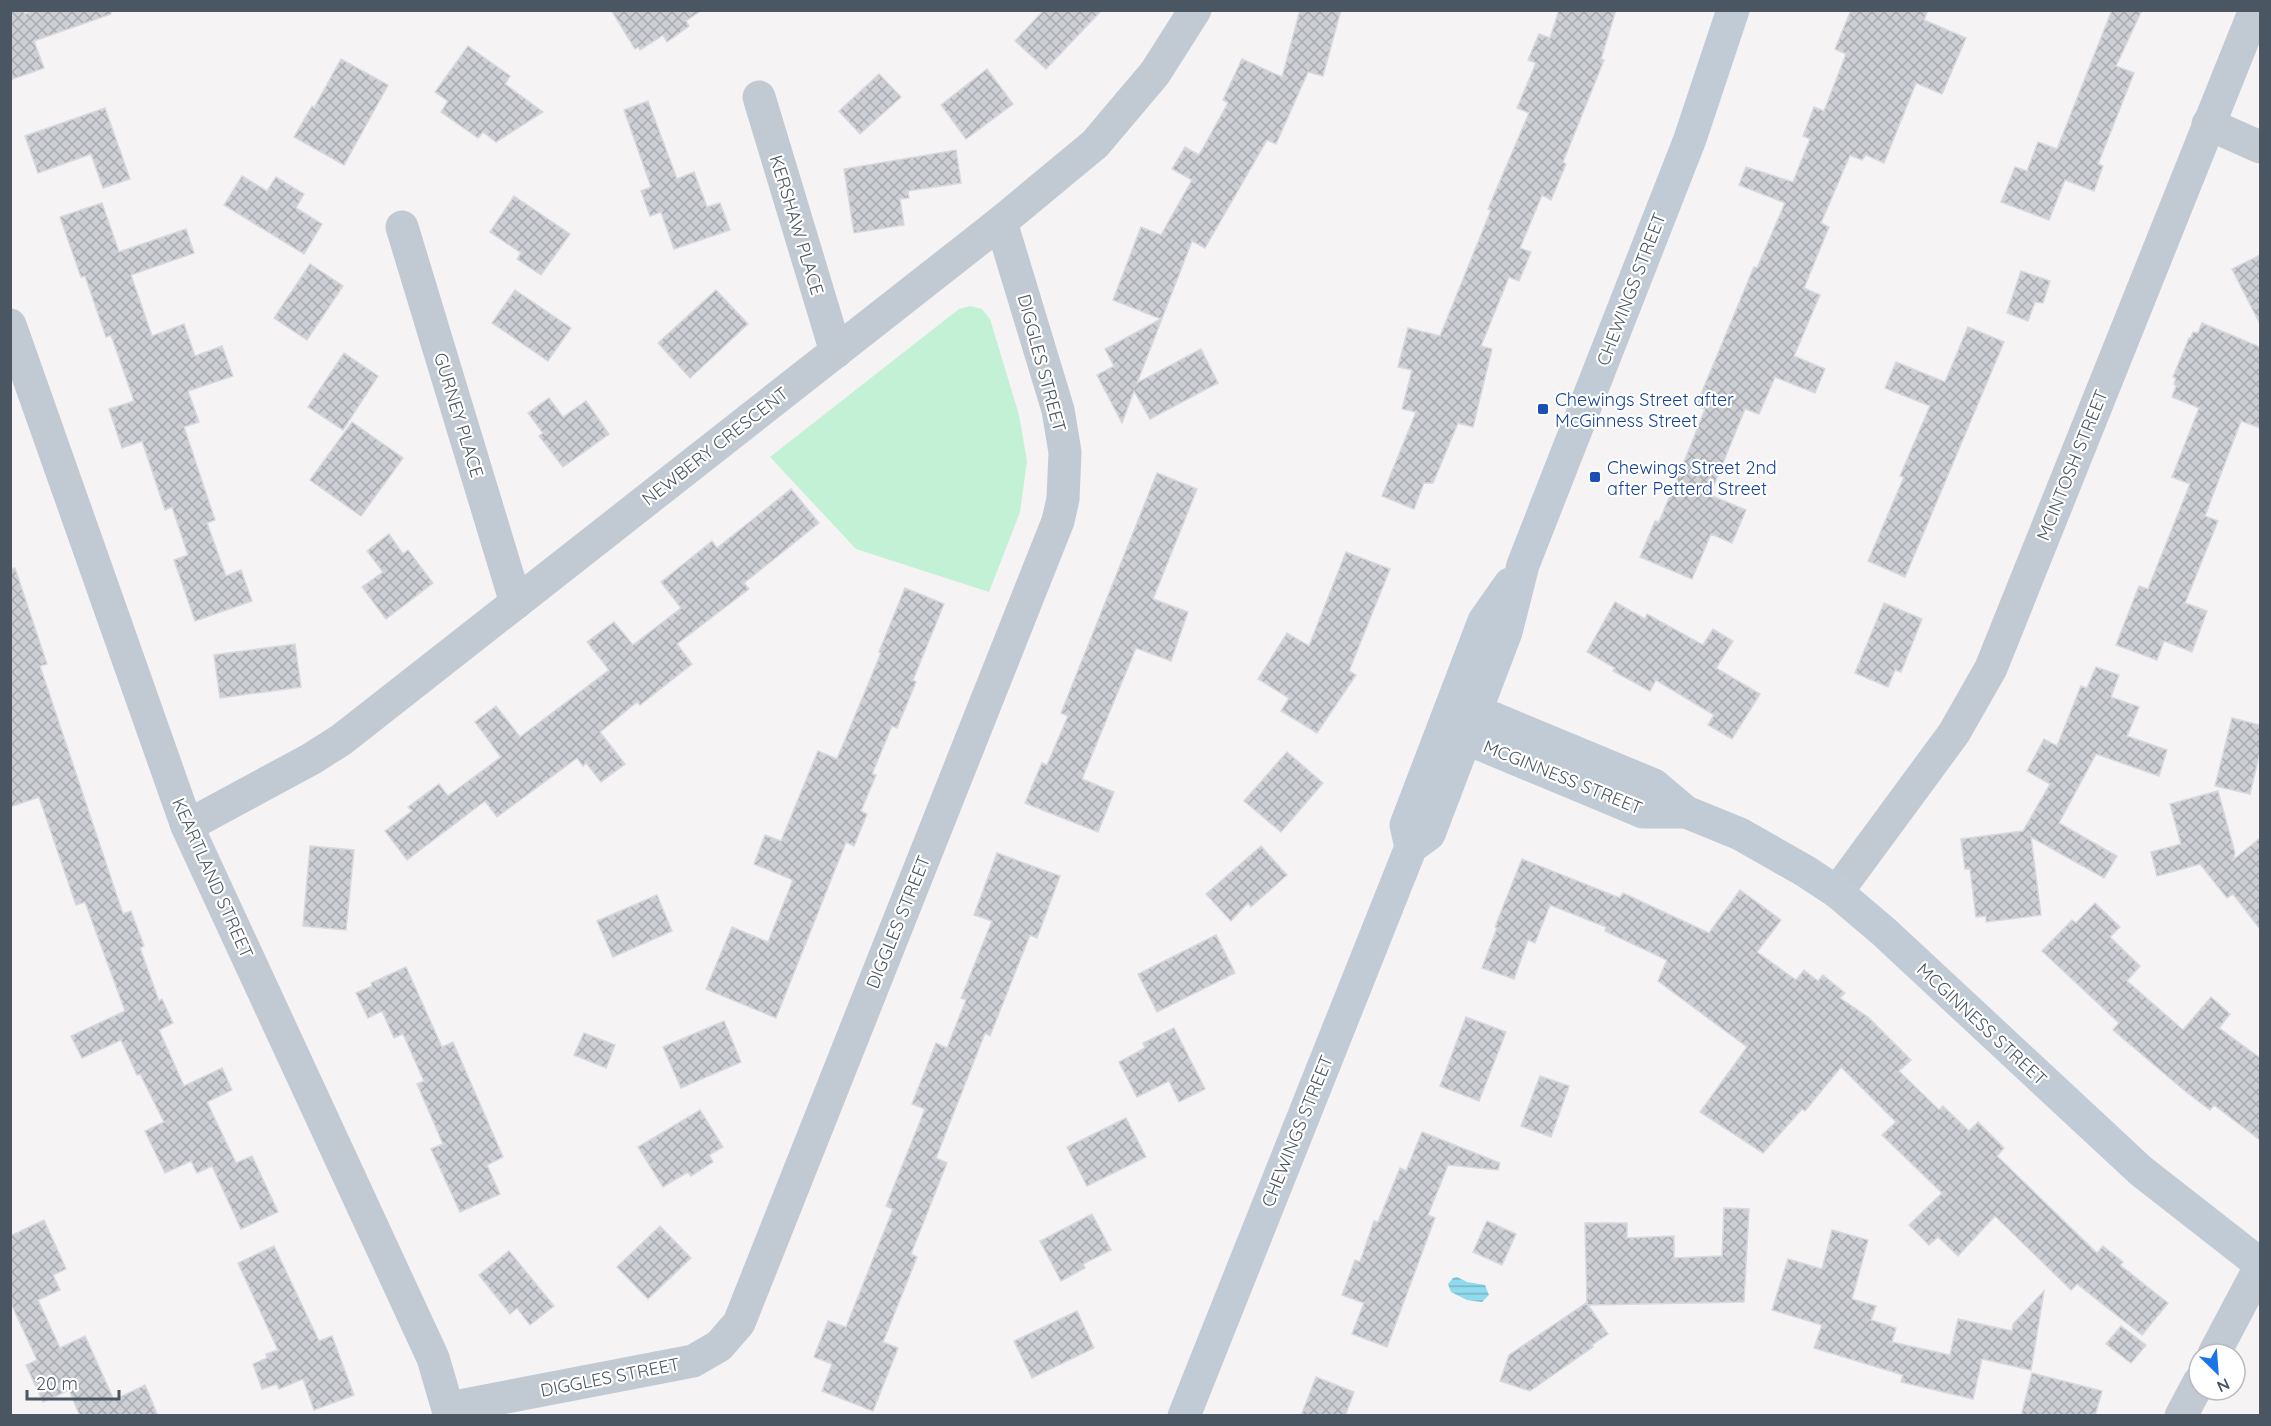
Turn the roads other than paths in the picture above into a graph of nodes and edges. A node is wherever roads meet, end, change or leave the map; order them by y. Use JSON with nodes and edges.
{"nodes":[{"id":1,"x":1195,"y":10,"type":"edge"},
{"id":2,"x":1733,"y":10,"type":"edge"},
{"id":3,"x":2255,"y":10,"type":"edge"},
{"id":4,"x":759,"y":97,"type":"dead end"},
{"id":5,"x":2208,"y":124,"type":"junction"},
{"id":6,"x":2260,"y":147,"type":"edge"},
{"id":7,"x":1001,"y":222,"type":"junction"},
{"id":8,"x":402,"y":227,"type":"dead end"},
{"id":9,"x":10,"y":325,"type":"edge"},
{"id":10,"x":836,"y":352,"type":"junction"},
{"id":11,"x":516,"y":603,"type":"junction"},
{"id":12,"x":1460,"y":720,"type":"junction"},
{"id":13,"x":187,"y":826,"type":"junction"},
{"id":14,"x":1837,"y":892,"type":"junction"},
{"id":15,"x":2260,"y":1265,"type":"edge"},
{"id":16,"x":2220,"y":1342,"type":"edge"},
{"id":17,"x":2188,"y":1402,"type":"edge"},
{"id":18,"x":450,"y":1412,"type":"edge"},
{"id":19,"x":1184,"y":1416,"type":"edge"},
{"id":20,"x":2181,"y":1416,"type":"edge"}],
"edges":[{"from":1,"to":7,"type":"street","name":"NEWBERY CRESCENT"},
{"from":2,"to":12,"type":"street","name":"CHEWINGS STREET"},
{"from":3,"to":5,"type":"street","name":"MCINTOSH STREET"},
{"from":4,"to":10,"type":"street","name":"KERSHAW PLACE"},
{"from":5,"to":6,"type":"street"},
{"from":5,"to":14,"type":"street","name":"MCINTOSH STREET"},
{"from":7,"to":10,"type":"street","name":"NEWBERY CRESCENT"},
{"from":7,"to":18,"type":"street","name":"DIGGLES STREET"},
{"from":8,"to":11,"type":"street","name":"GURNEY PLACE"},
{"from":9,"to":13,"type":"street","name":"KEARTLAND STREET"},
{"from":10,"to":11,"type":"street","name":"NEWBERY CRESCENT"},
{"from":11,"to":13,"type":"street","name":"NEWBERY CRESCENT"},
{"from":12,"to":14,"type":"street","name":"MCGINNESS STREET"},
{"from":12,"to":19,"type":"street","name":"CHEWINGS STREET"},
{"from":13,"to":18,"type":"street","name":"KEARTLAND STREET"},
{"from":14,"to":15,"type":"street","name":"MCGINNESS STREET"},
{"from":15,"to":16,"type":"street"},
{"from":17,"to":20,"type":"street"}]}
